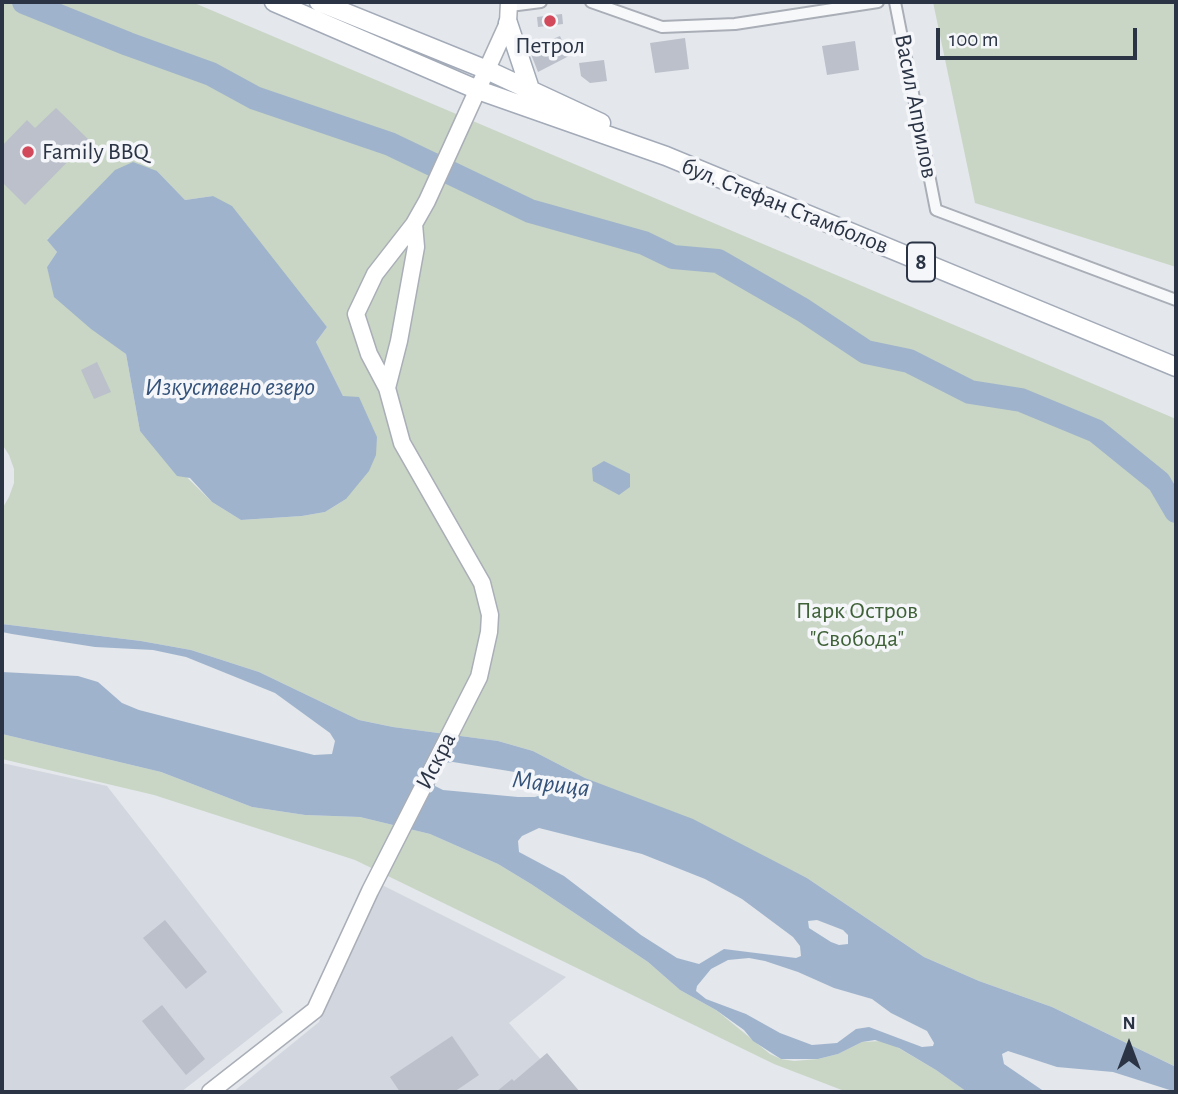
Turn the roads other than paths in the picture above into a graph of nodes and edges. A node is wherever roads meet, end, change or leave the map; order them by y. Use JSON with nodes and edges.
{"nodes":[{"id":1,"x":274,"y":2,"type":"edge"},
{"id":2,"x":319,"y":2,"type":"edge"},
{"id":3,"x":541,"y":2,"type":"edge"},
{"id":4,"x":591,"y":2,"type":"edge"},
{"id":5,"x":635,"y":2,"type":"edge"},
{"id":6,"x":878,"y":2,"type":"edge"},
{"id":7,"x":895,"y":2,"type":"edge"},
{"id":8,"x":509,"y":10,"type":"edge"},
{"id":9,"x":638,"y":17,"type":"junction"},
{"id":10,"x":487,"y":70,"type":"junction"},
{"id":11,"x":530,"y":89,"type":"junction"},
{"id":12,"x":478,"y":90,"type":"junction"},
{"id":13,"x":666,"y":156,"type":"junction"},
{"id":14,"x":414,"y":224,"type":"junction"},
{"id":15,"x":1176,"y":300,"type":"edge"},
{"id":16,"x":1176,"y":367,"type":"edge"},
{"id":17,"x":387,"y":388,"type":"junction"},
{"id":18,"x":210,"y":1092,"type":"edge"}],
"edges":[{"from":1,"to":12,"type":"main road","name":"бул. Стефан Стамболов","number":"8"},
{"from":2,"to":10,"type":"main road","name":"бул. Стефан Стамболов","number":"8"},
{"from":3,"to":8,"type":"street"},
{"from":4,"to":9,"type":"street"},
{"from":5,"to":9,"type":"street"},
{"from":6,"to":9,"type":"street"},
{"from":7,"to":15,"type":"street","name":"Васил Априлов"},
{"from":8,"to":10,"type":"street","name":"Искра"},
{"from":8,"to":11,"type":"main road"},
{"from":10,"to":11,"type":"main road","name":"бул. Стефан Стамболов","number":"8"},
{"from":10,"to":12,"type":"street","name":"Искра"},
{"from":11,"to":13,"type":"main road","name":"бул. Стефан Стамболов","number":"8"},
{"from":12,"to":13,"type":"main road","name":"бул. Стефан Стамболов","number":"8"},
{"from":12,"to":14,"type":"street","name":"Искра"},
{"from":13,"to":16,"type":"main road","name":"бул. Стефан Стамболов","number":"8"},
{"from":14,"to":17,"type":"street"},
{"from":14,"to":17,"type":"street","name":"Искра"},
{"from":17,"to":18,"type":"street","name":"Искра"}]}
